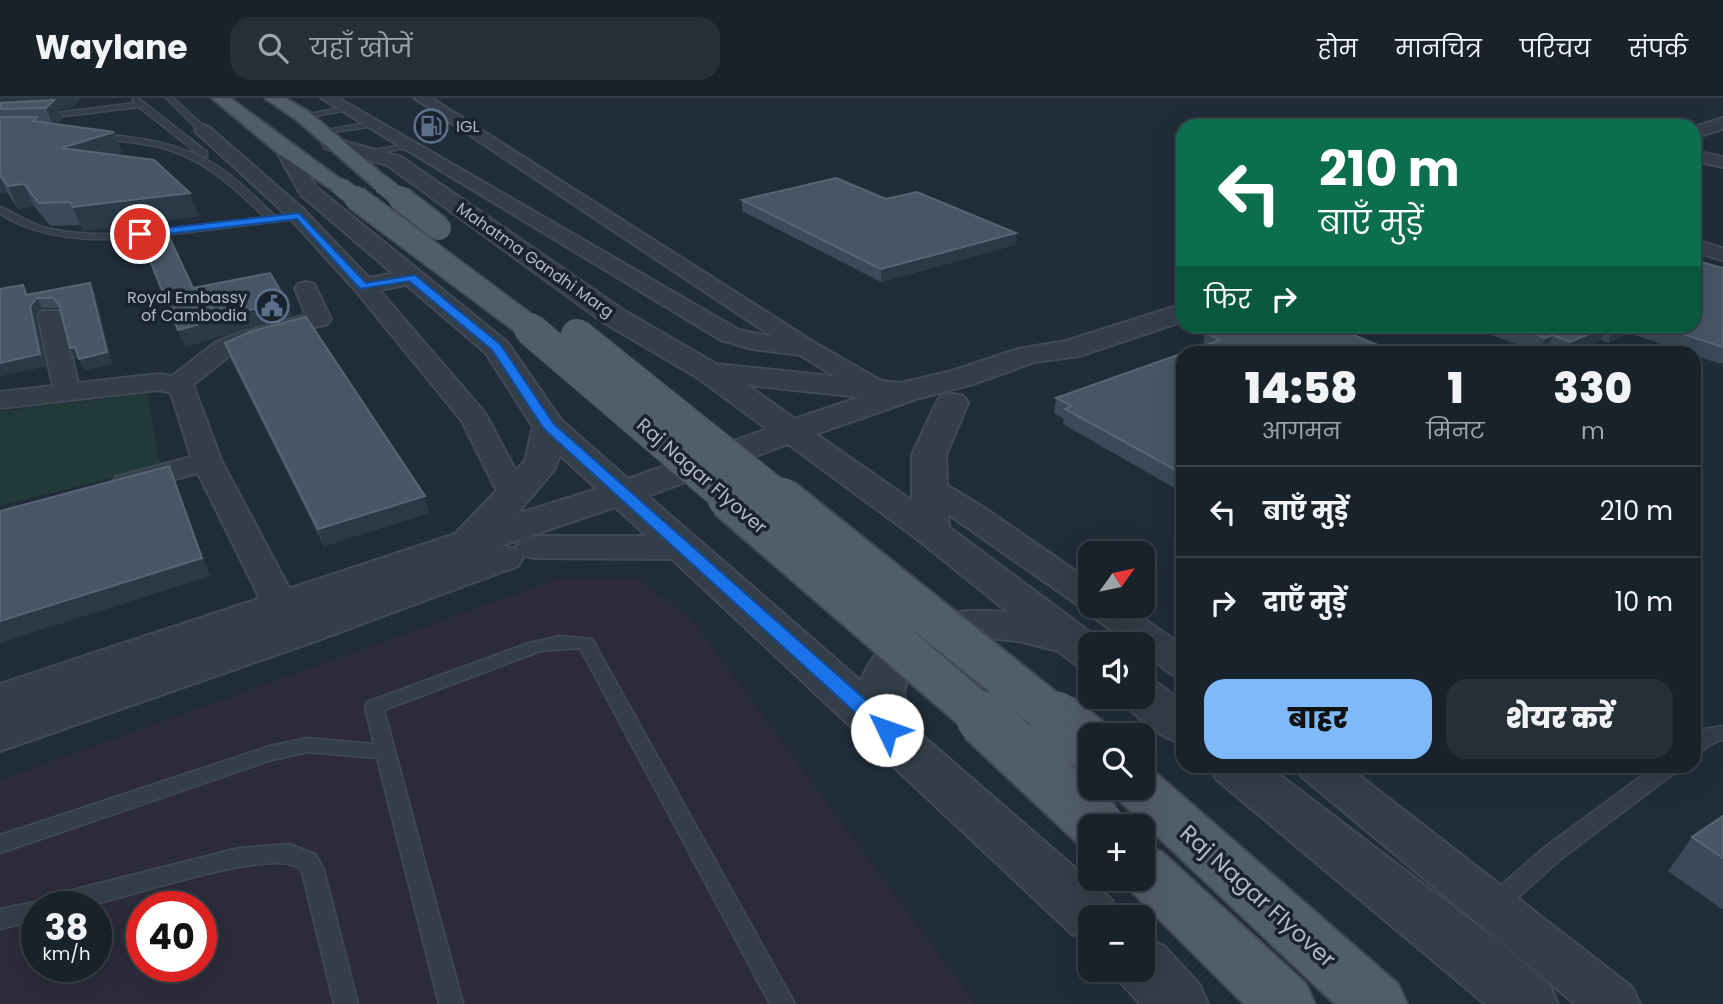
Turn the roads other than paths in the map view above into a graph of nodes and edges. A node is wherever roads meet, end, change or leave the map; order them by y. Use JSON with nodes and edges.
{"nodes":[{"id":1,"x":169,"y":98,"type":"edge"},
{"id":2,"x":220,"y":98,"type":"edge"},
{"id":3,"x":274,"y":98,"type":"edge"},
{"id":4,"x":328,"y":98,"type":"edge"},
{"id":5,"x":421,"y":98,"type":"edge"},
{"id":6,"x":137,"y":101,"type":"edge"},
{"id":7,"x":346,"y":109,"type":"junction"},
{"id":8,"x":303,"y":116,"type":"junction"},
{"id":9,"x":0,"y":118,"type":"edge"},
{"id":10,"x":1723,"y":123,"type":"edge"},
{"id":11,"x":371,"y":124,"type":"junction"},
{"id":12,"x":202,"y":130,"type":"joint"},
{"id":13,"x":1701,"y":131,"type":"edge"},
{"id":14,"x":91,"y":136,"type":"edge"},
{"id":15,"x":326,"y":138,"type":"junction"},
{"id":16,"x":410,"y":145,"type":"junction"},
{"id":17,"x":286,"y":150,"type":"junction"},
{"id":18,"x":365,"y":153,"type":"junction"},
{"id":19,"x":1701,"y":157,"type":"edge"},
{"id":20,"x":1723,"y":162,"type":"edge"},
{"id":21,"x":0,"y":209,"type":"edge"},
{"id":22,"x":293,"y":217,"type":"junction"},
{"id":23,"x":273,"y":219,"type":"junction"},
{"id":24,"x":1701,"y":248,"type":"edge"},
{"id":25,"x":1723,"y":254,"type":"edge"},
{"id":26,"x":412,"y":277,"type":"junction"},
{"id":27,"x":364,"y":286,"type":"junction"},
{"id":28,"x":306,"y":289,"type":"dead end"},
{"id":29,"x":1176,"y":314,"type":"edge"},
{"id":30,"x":50,"y":316,"type":"dead end"},
{"id":31,"x":613,"y":316,"type":"junction"},
{"id":32,"x":497,"y":348,"type":"junction"},
{"id":33,"x":806,"y":348,"type":"junction"},
{"id":34,"x":1069,"y":350,"type":"junction"},
{"id":35,"x":709,"y":372,"type":"junction"},
{"id":36,"x":177,"y":385,"type":"junction"},
{"id":37,"x":891,"y":391,"type":"junction"},
{"id":38,"x":67,"y":392,"type":"junction"},
{"id":39,"x":0,"y":400,"type":"edge"},
{"id":40,"x":952,"y":402,"type":"junction"},
{"id":41,"x":549,"y":427,"type":"junction"},
{"id":42,"x":804,"y":440,"type":"junction"},
{"id":43,"x":207,"y":462,"type":"junction"},
{"id":44,"x":929,"y":487,"type":"junction"},
{"id":45,"x":104,"y":489,"type":"edge"},
{"id":46,"x":514,"y":496,"type":"junction"},
{"id":47,"x":634,"y":502,"type":"junction"},
{"id":48,"x":930,"y":531,"type":"junction"},
{"id":49,"x":465,"y":544,"type":"junction"},
{"id":50,"x":535,"y":547,"type":"junction"},
{"id":51,"x":681,"y":548,"type":"junction"},
{"id":52,"x":1078,"y":589,"type":"edge"},
{"id":53,"x":1119,"y":618,"type":"edge"},
{"id":54,"x":287,"y":620,"type":"junction"},
{"id":55,"x":1078,"y":646,"type":"edge"},
{"id":56,"x":1078,"y":647,"type":"edge"},
{"id":57,"x":1176,"y":659,"type":"edge"},
{"id":58,"x":0,"y":701,"type":"edge"},
{"id":59,"x":1155,"y":705,"type":"edge"},
{"id":60,"x":1176,"y":721,"type":"edge"},
{"id":61,"x":887,"y":730,"type":"junction"},
{"id":62,"x":1723,"y":733,"type":"edge"},
{"id":63,"x":0,"y":734,"type":"edge"},
{"id":64,"x":1078,"y":734,"type":"edge"},
{"id":65,"x":1701,"y":740,"type":"edge"},
{"id":66,"x":386,"y":752,"type":"junction"},
{"id":67,"x":1242,"y":773,"type":"edge"},
{"id":68,"x":1326,"y":773,"type":"edge"},
{"id":69,"x":1661,"y":773,"type":"edge"},
{"id":70,"x":1152,"y":800,"type":"edge"},
{"id":71,"x":1085,"y":814,"type":"edge"},
{"id":72,"x":0,"y":844,"type":"edge"},
{"id":73,"x":1155,"y":880,"type":"edge"},
{"id":74,"x":107,"y":891,"type":"edge"},
{"id":75,"x":1079,"y":905,"type":"edge"},
{"id":76,"x":1492,"y":907,"type":"junction"},
{"id":77,"x":21,"y":914,"type":"edge"},
{"id":78,"x":0,"y":919,"type":"edge"},
{"id":79,"x":1155,"y":978,"type":"edge"},
{"id":80,"x":346,"y":1004,"type":"edge"},
{"id":81,"x":452,"y":1004,"type":"edge"},
{"id":82,"x":783,"y":1004,"type":"edge"},
{"id":83,"x":1178,"y":1004,"type":"edge"},
{"id":84,"x":1285,"y":1004,"type":"edge"},
{"id":85,"x":1377,"y":1004,"type":"edge"},
{"id":86,"x":1528,"y":1004,"type":"edge"},
{"id":87,"x":1614,"y":1004,"type":"edge"}],
"edges":[{"from":1,"to":12,"type":"lane"},
{"from":2,"to":17,"type":"main road"},
{"from":3,"to":8,"type":"main road","name":"Mahatma Gandhi Marg"},
{"from":4,"to":7,"type":"street"},
{"from":5,"to":33,"type":"street"},
{"from":6,"to":9,"type":"lane"},
{"from":6,"to":22,"type":"lane"},
{"from":7,"to":8,"type":"lane"},
{"from":7,"to":11,"type":"street"},
{"from":8,"to":15,"type":"main road","name":"Mahatma Gandhi Marg"},
{"from":10,"to":13,"type":"street"},
{"from":11,"to":15,"type":"lane"},
{"from":11,"to":16,"type":"street"},
{"from":12,"to":22,"type":"street"},
{"from":14,"to":23,"type":"lane"},
{"from":15,"to":18,"type":"street","name":"Mahatma Gandhi Marg"},
{"from":15,"to":64,"type":"main road","name":"Raj Nagar Flyover","bridge":true},
{"from":16,"to":18,"type":"lane"},
{"from":16,"to":33,"type":"street"},
{"from":17,"to":26,"type":"street"},
{"from":17,"to":71,"type":"main road","name":"Raj Nagar Flyover","bridge":true},
{"from":18,"to":31,"type":"street","name":"Mahatma Gandhi Marg"},
{"from":19,"to":20,"type":"street"},
{"from":21,"to":23,"type":"lane"},
{"from":22,"to":23,"type":"lane"},
{"from":22,"to":27,"type":"street"},
{"from":24,"to":25,"type":"street"},
{"from":26,"to":27,"type":"street"},
{"from":26,"to":32,"type":"street"},
{"from":27,"to":46,"type":"street"},
{"from":28,"to":36,"type":"street"},
{"from":29,"to":34,"type":"street"},
{"from":30,"to":38,"type":"street"},
{"from":31,"to":32,"type":"street"},
{"from":31,"to":35,"type":"street","name":"Mahatma Gandhi Marg"},
{"from":32,"to":41,"type":"street"},
{"from":33,"to":37,"type":"street"},
{"from":34,"to":37,"type":"street"},
{"from":34,"to":40,"type":"street"},
{"from":35,"to":37,"type":"street"},
{"from":35,"to":42,"type":"street","name":"Mahatma Gandhi Marg"},
{"from":36,"to":38,"type":"street"},
{"from":36,"to":43,"type":"street"},
{"from":37,"to":42,"type":"street"},
{"from":38,"to":39,"type":"street"},
{"from":40,"to":42,"type":"street"},
{"from":40,"to":44,"type":"street"},
{"from":41,"to":46,"type":"street"},
{"from":41,"to":47,"type":"street"},
{"from":42,"to":47,"type":"street"},
{"from":42,"to":48,"type":"street","name":"Mahatma Gandhi Marg"},
{"from":43,"to":45,"type":"street"},
{"from":43,"to":54,"type":"street"},
{"from":44,"to":48,"type":"street"},
{"from":44,"to":52,"type":"street"},
{"from":46,"to":49,"type":"street"},
{"from":47,"to":49,"type":"street"},
{"from":47,"to":50,"type":"street"},
{"from":47,"to":51,"type":"street"},
{"from":48,"to":55,"type":"street","name":"Mahatma Gandhi Marg"},
{"from":49,"to":54,"type":"street"},
{"from":50,"to":51,"type":"street"},
{"from":50,"to":54,"type":"street"},
{"from":51,"to":61,"type":"street"},
{"from":53,"to":57,"type":"street"},
{"from":54,"to":58,"type":"street"},
{"from":54,"to":63,"type":"street"},
{"from":56,"to":61,"type":"street"},
{"from":59,"to":60,"type":"street"},
{"from":61,"to":75,"type":"street"},
{"from":62,"to":65,"type":"lane"},
{"from":66,"to":72,"type":"lane"},
{"from":66,"to":81,"type":"lane"},
{"from":66,"to":82,"type":"lane"},
{"from":67,"to":86,"type":"street"},
{"from":68,"to":76,"type":"street"},
{"from":69,"to":76,"type":"lane"},
{"from":70,"to":85,"type":"main road","name":"Raj Nagar Flyover"},
{"from":73,"to":84,"type":"main road"},
{"from":74,"to":80,"type":"lane"},
{"from":76,"to":87,"type":"street"},
{"from":77,"to":78,"type":"lane"},
{"from":79,"to":83,"type":"street"}]}
